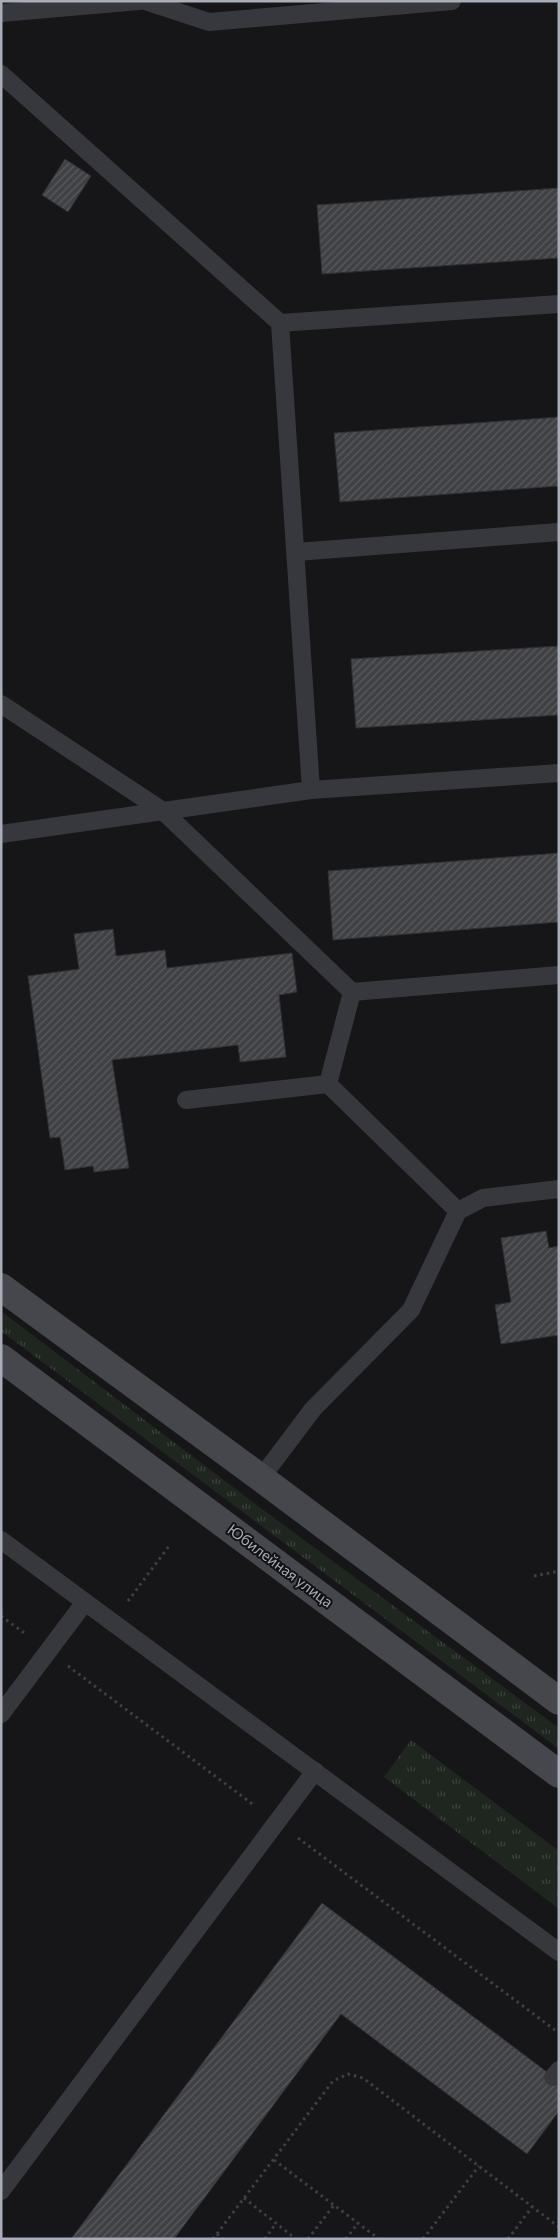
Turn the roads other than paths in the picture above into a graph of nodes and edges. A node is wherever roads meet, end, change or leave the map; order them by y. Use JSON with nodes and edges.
{"nodes":[{"id":1,"x":139,"y":1,"type":"edge"},
{"id":2,"x":145,"y":1,"type":"edge"},
{"id":3,"x":452,"y":1,"type":"edge"},
{"id":4,"x":1,"y":13,"type":"edge"},
{"id":5,"x":1,"y":74,"type":"edge"},
{"id":6,"x":559,"y":304,"type":"edge"},
{"id":7,"x":280,"y":323,"type":"junction"},
{"id":8,"x":559,"y":532,"type":"edge"},
{"id":9,"x":296,"y":552,"type":"junction"},
{"id":10,"x":1,"y":704,"type":"edge"},
{"id":11,"x":559,"y":773,"type":"edge"},
{"id":12,"x":311,"y":790,"type":"junction"},
{"id":13,"x":163,"y":811,"type":"junction"},
{"id":14,"x":1,"y":834,"type":"edge"},
{"id":15,"x":559,"y":975,"type":"edge"},
{"id":16,"x":352,"y":992,"type":"junction"},
{"id":17,"x":328,"y":1084,"type":"junction"},
{"id":18,"x":186,"y":1100,"type":"dead end"},
{"id":19,"x":559,"y":1189,"type":"edge"},
{"id":20,"x":458,"y":1211,"type":"junction"},
{"id":21,"x":1,"y":1287,"type":"edge"},
{"id":22,"x":1,"y":1358,"type":"edge"},
{"id":23,"x":262,"y":1478,"type":"junction"},
{"id":24,"x":1,"y":1540,"type":"edge"},
{"id":25,"x":85,"y":1602,"type":"junction"},
{"id":26,"x":559,"y":1701,"type":"edge"},
{"id":27,"x":1,"y":1714,"type":"edge"},
{"id":28,"x":315,"y":1771,"type":"junction"},
{"id":29,"x":559,"y":1774,"type":"edge"},
{"id":30,"x":559,"y":1952,"type":"edge"},
{"id":31,"x":1,"y":2192,"type":"edge"}],
"edges":[{"from":1,"to":4,"type":"lane"},
{"from":2,"to":3,"type":"lane"},
{"from":5,"to":7,"type":"lane"},
{"from":6,"to":7,"type":"lane"},
{"from":7,"to":9,"type":"lane"},
{"from":8,"to":9,"type":"lane"},
{"from":9,"to":12,"type":"lane"},
{"from":10,"to":13,"type":"lane"},
{"from":11,"to":12,"type":"lane"},
{"from":12,"to":13,"type":"lane"},
{"from":13,"to":14,"type":"lane"},
{"from":13,"to":16,"type":"lane"},
{"from":15,"to":16,"type":"lane"},
{"from":16,"to":17,"type":"lane"},
{"from":17,"to":18,"type":"lane"},
{"from":17,"to":20,"type":"lane"},
{"from":19,"to":20,"type":"lane"},
{"from":20,"to":23,"type":"lane"},
{"from":21,"to":23,"type":"main road"},
{"from":22,"to":29,"type":"main road","name":"Юбилейная улица"},
{"from":23,"to":26,"type":"main road"},
{"from":24,"to":25,"type":"lane"},
{"from":25,"to":27,"type":"lane"},
{"from":25,"to":28,"type":"lane"},
{"from":28,"to":30,"type":"lane"},
{"from":28,"to":31,"type":"lane"}]}
